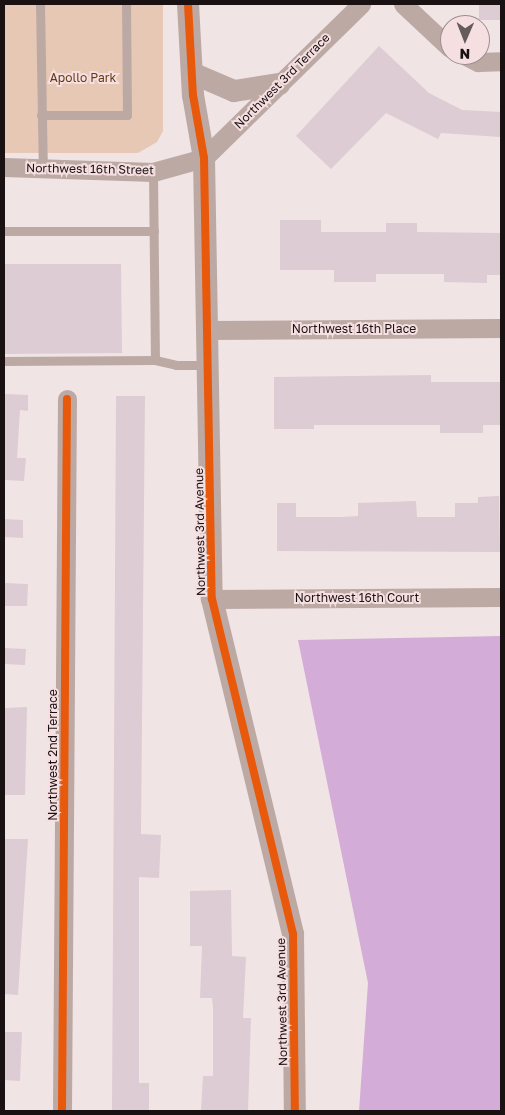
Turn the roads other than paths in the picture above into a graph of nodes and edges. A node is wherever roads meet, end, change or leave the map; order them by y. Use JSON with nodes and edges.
{"nodes":[{"id":1,"x":40,"y":4,"type":"edge"},
{"id":2,"x":126,"y":4,"type":"edge"},
{"id":3,"x":188,"y":4,"type":"edge"},
{"id":4,"x":361,"y":4,"type":"edge"},
{"id":5,"x":403,"y":4,"type":"edge"},
{"id":6,"x":440,"y":39,"type":"edge"},
{"id":7,"x":192,"y":73,"type":"junction"},
{"id":8,"x":279,"y":84,"type":"junction"},
{"id":9,"x":42,"y":115,"type":"junction"},
{"id":10,"x":204,"y":158,"type":"junction"},
{"id":11,"x":4,"y":167,"type":"edge"},
{"id":12,"x":43,"y":168,"type":"junction"},
{"id":13,"x":153,"y":172,"type":"junction"},
{"id":14,"x":4,"y":231,"type":"edge"},
{"id":15,"x":154,"y":231,"type":"junction"},
{"id":16,"x":501,"y":328,"type":"edge"},
{"id":17,"x":207,"y":330,"type":"junction"},
{"id":18,"x":155,"y":360,"type":"junction"},
{"id":19,"x":4,"y":361,"type":"edge"},
{"id":20,"x":207,"y":365,"type":"junction"},
{"id":21,"x":68,"y":399,"type":"dead end"},
{"id":22,"x":501,"y":597,"type":"edge"},
{"id":23,"x":212,"y":599,"type":"junction"},
{"id":24,"x":62,"y":1111,"type":"edge"},
{"id":25,"x":295,"y":1111,"type":"edge"}],
"edges":[{"from":1,"to":9,"type":"lane"},
{"from":2,"to":9,"type":"lane"},
{"from":3,"to":7,"type":"street","name":"Northwest 3rd Avenue"},
{"from":4,"to":8,"type":"street","name":"Northwest 3rd Terrace"},
{"from":5,"to":6,"type":"street"},
{"from":7,"to":8,"type":"street"},
{"from":7,"to":10,"type":"street","name":"Northwest 3rd Avenue"},
{"from":8,"to":10,"type":"street","name":"Northwest 3rd Terrace"},
{"from":9,"to":12,"type":"lane"},
{"from":10,"to":13,"type":"street","name":"Northwest 16th Street"},
{"from":10,"to":17,"type":"street","name":"Northwest 3rd Avenue"},
{"from":11,"to":12,"type":"street","name":"Northwest 16th Street"},
{"from":12,"to":13,"type":"street","name":"Northwest 16th Street"},
{"from":13,"to":15,"type":"lane"},
{"from":14,"to":15,"type":"lane"},
{"from":15,"to":18,"type":"lane"},
{"from":16,"to":17,"type":"street","name":"Northwest 16th Place"},
{"from":17,"to":20,"type":"street","name":"Northwest 3rd Avenue"},
{"from":18,"to":19,"type":"lane"},
{"from":18,"to":20,"type":"lane"},
{"from":20,"to":23,"type":"street","name":"Northwest 3rd Avenue"},
{"from":21,"to":24,"type":"street","name":"Northwest 2nd Terrace"},
{"from":22,"to":23,"type":"street","name":"Northwest 16th Court"},
{"from":23,"to":25,"type":"street","name":"Northwest 3rd Avenue"}]}
